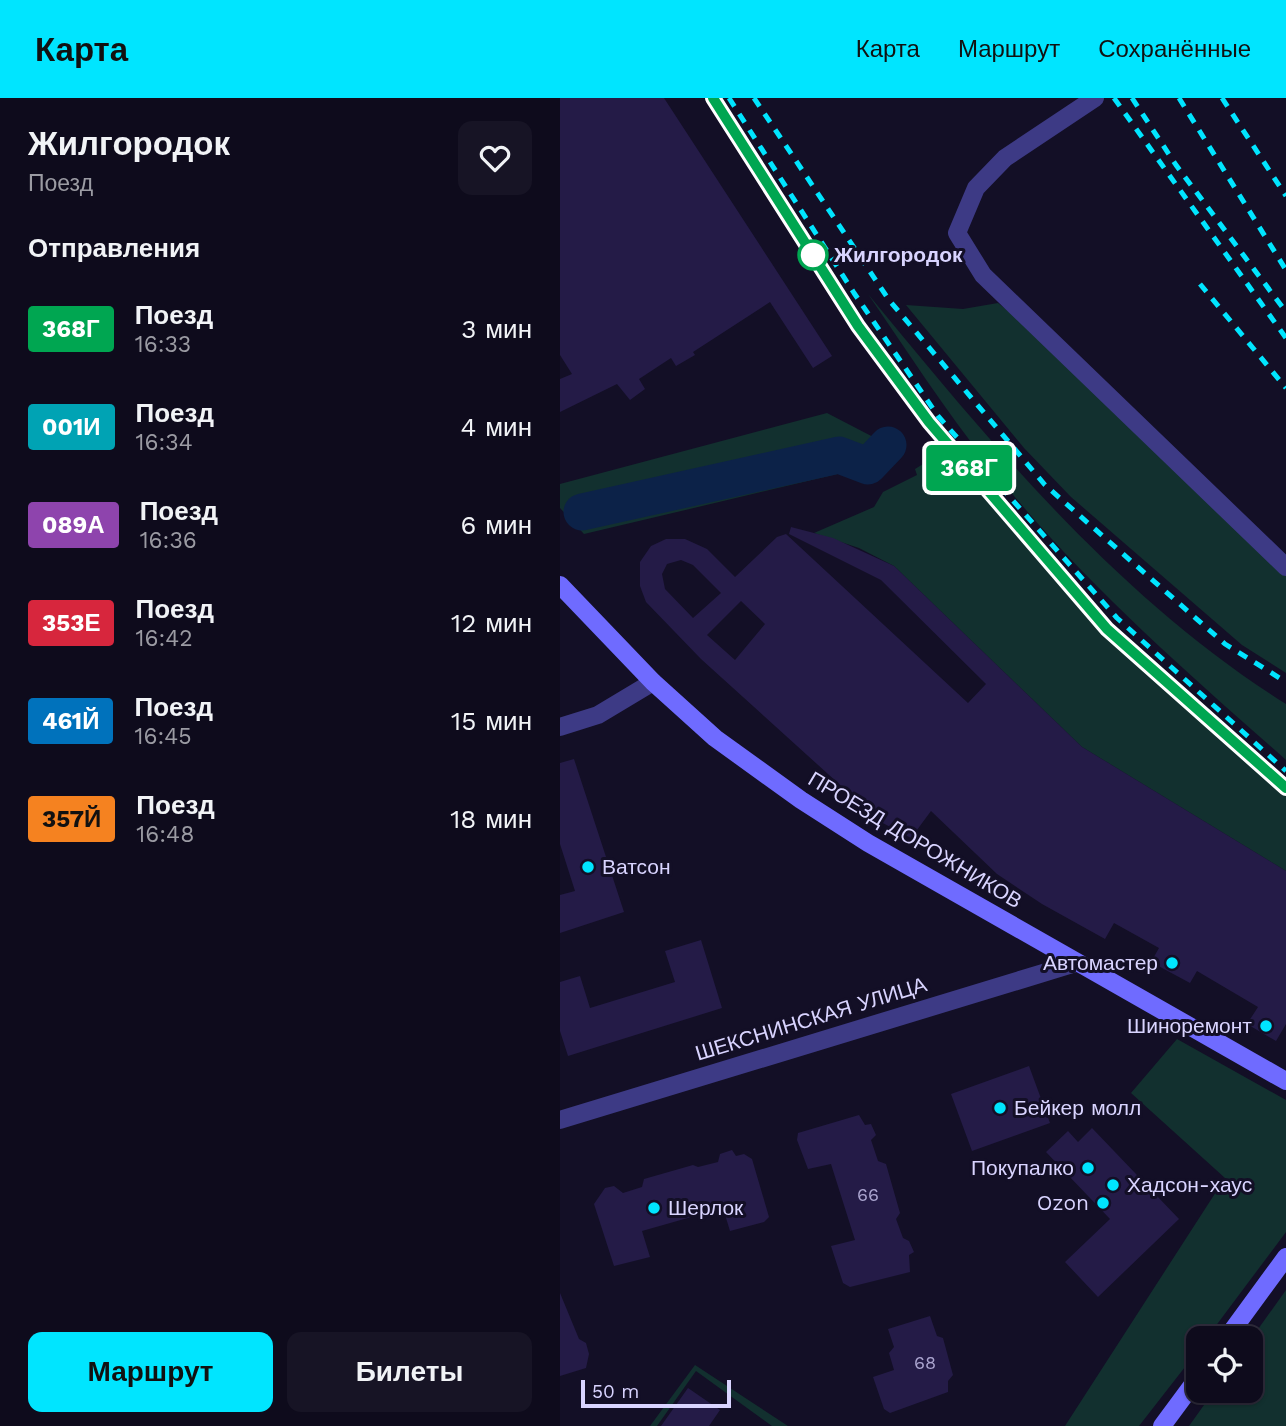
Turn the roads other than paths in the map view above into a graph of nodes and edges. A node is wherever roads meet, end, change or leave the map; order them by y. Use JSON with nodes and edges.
{"nodes":[{"id":1,"x":1095,"y":98,"type":"edge"},
{"id":2,"x":1286,"y":567,"type":"edge"},
{"id":3,"x":560,"y":585,"type":"edge"},
{"id":4,"x":653,"y":682,"type":"junction"},
{"id":5,"x":560,"y":727,"type":"edge"},
{"id":6,"x":1076,"y":963,"type":"junction"},
{"id":7,"x":1286,"y":1081,"type":"edge"},
{"id":8,"x":560,"y":1120,"type":"edge"},
{"id":9,"x":1286,"y":1257,"type":"edge"},
{"id":10,"x":1236,"y":1326,"type":"edge"},
{"id":11,"x":1186,"y":1394,"type":"edge"},
{"id":12,"x":1162,"y":1426,"type":"edge"}],
"edges":[{"from":1,"to":2,"type":"street"},
{"from":3,"to":4,"type":"main road","name":"ПРОЕЗД ДОРОЖНИКОВ"},
{"from":4,"to":5,"type":"street"},
{"from":4,"to":6,"type":"main road","name":"ПРОЕЗД ДОРОЖНИКОВ"},
{"from":6,"to":7,"type":"main road","name":"ПРОЕЗД ДОРОЖНИКОВ"},
{"from":6,"to":8,"type":"street","name":"ШЕКСНИНСКАЯ УЛИЦА"},
{"from":9,"to":10,"type":"main road"},
{"from":11,"to":12,"type":"main road"}]}
